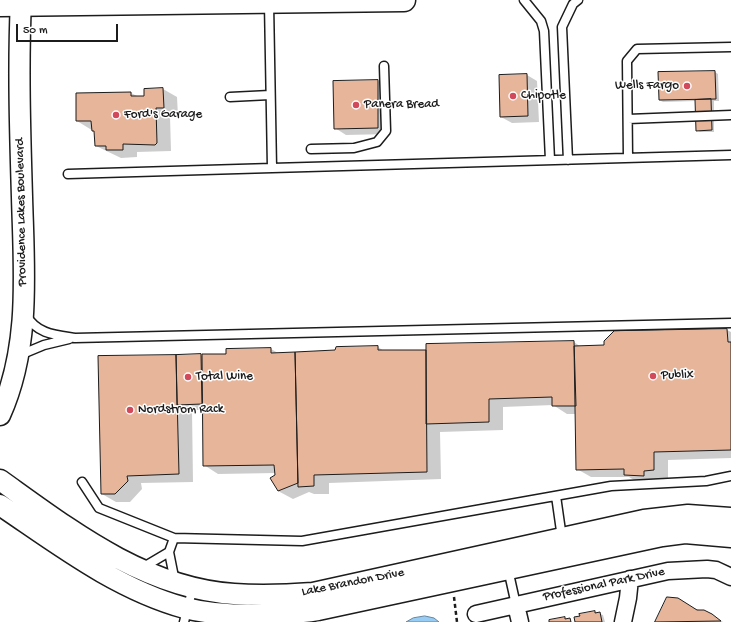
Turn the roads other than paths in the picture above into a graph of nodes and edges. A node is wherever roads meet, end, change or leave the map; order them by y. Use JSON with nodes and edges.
{"nodes":[{"id":1,"x":404,"y":0,"type":"edge"},
{"id":2,"x":524,"y":0,"type":"edge"},
{"id":3,"x":578,"y":0,"type":"edge"},
{"id":4,"x":269,"y":3,"type":"junction"},
{"id":5,"x":14,"y":4,"type":"edge"},
{"id":6,"x":731,"y":47,"type":"edge"},
{"id":7,"x":384,"y":66,"type":"dead end"},
{"id":8,"x":270,"y":95,"type":"junction"},
{"id":9,"x":230,"y":97,"type":"dead end"},
{"id":10,"x":731,"y":115,"type":"edge"},
{"id":11,"x":628,"y":119,"type":"junction"},
{"id":12,"x":311,"y":149,"type":"dead end"},
{"id":13,"x":731,"y":155,"type":"edge"},
{"id":14,"x":628,"y":158,"type":"junction"},
{"id":15,"x":550,"y":160,"type":"junction"},
{"id":16,"x":568,"y":160,"type":"junction"},
{"id":17,"x":272,"y":168,"type":"junction"},
{"id":18,"x":68,"y":174,"type":"dead end"},
{"id":19,"x":24,"y":312,"type":"junction"},
{"id":20,"x":731,"y":323,"type":"edge"},
{"id":21,"x":75,"y":338,"type":"junction"},
{"id":22,"x":19,"y":356,"type":"junction"},
{"id":23,"x":0,"y":415,"type":"edge"},
{"id":24,"x":731,"y":476,"type":"edge"},
{"id":25,"x":0,"y":480,"type":"edge"},
{"id":26,"x":82,"y":482,"type":"dead end"},
{"id":27,"x":556,"y":496,"type":"junction"},
{"id":28,"x":0,"y":505,"type":"edge"},
{"id":29,"x":731,"y":518,"type":"edge"},
{"id":30,"x":731,"y":537,"type":"edge"},
{"id":31,"x":174,"y":538,"type":"junction"},
{"id":32,"x":562,"y":538,"type":"junction"},
{"id":33,"x":169,"y":552,"type":"junction"},
{"id":34,"x":508,"y":568,"type":"junction"},
{"id":35,"x":140,"y":569,"type":"junction"},
{"id":36,"x":476,"y":576,"type":"junction"},
{"id":37,"x":731,"y":577,"type":"edge"},
{"id":38,"x":630,"y":579,"type":"junction"},
{"id":39,"x":184,"y":584,"type":"junction"},
{"id":40,"x":516,"y":605,"type":"junction"},
{"id":41,"x":476,"y":614,"type":"dead end"},
{"id":42,"x":185,"y":615,"type":"edge"},
{"id":43,"x":520,"y":622,"type":"edge"},
{"id":44,"x":622,"y":622,"type":"edge"}],
"edges":[{"from":1,"to":4,"type":"main road"},
{"from":2,"to":15,"type":"lane"},
{"from":3,"to":16,"type":"lane"},
{"from":4,"to":5,"type":"main road"},
{"from":4,"to":8,"type":"lane"},
{"from":5,"to":19,"type":"street","name":"Providence Lakes Boulevard"},
{"from":6,"to":11,"type":"lane"},
{"from":7,"to":12,"type":"lane"},
{"from":8,"to":9,"type":"lane"},
{"from":8,"to":17,"type":"lane"},
{"from":10,"to":11,"type":"lane"},
{"from":11,"to":14,"type":"lane"},
{"from":13,"to":14,"type":"lane"},
{"from":14,"to":16,"type":"lane"},
{"from":15,"to":16,"type":"lane"},
{"from":15,"to":17,"type":"lane"},
{"from":17,"to":18,"type":"lane"},
{"from":19,"to":21,"type":"lane"},
{"from":19,"to":22,"type":"street","name":"Providence Lakes Boulevard"},
{"from":20,"to":21,"type":"lane"},
{"from":21,"to":22,"type":"lane"},
{"from":22,"to":23,"type":"street","name":"Providence Lakes Boulevard"},
{"from":24,"to":27,"type":"lane"},
{"from":25,"to":35,"type":"street","name":"Lake Brandon Drive"},
{"from":26,"to":31,"type":"lane"},
{"from":27,"to":31,"type":"lane"},
{"from":27,"to":32,"type":"lane"},
{"from":28,"to":42,"type":"street","name":"Lake Brandon Drive"},
{"from":29,"to":32,"type":"street","name":"Lake Brandon Drive"},
{"from":30,"to":34,"type":"street","name":"Lake Brandon Drive"},
{"from":31,"to":33,"type":"lane"},
{"from":32,"to":36,"type":"street"},
{"from":32,"to":39,"type":"street","name":"Lake Brandon Drive"},
{"from":33,"to":35,"type":"lane"},
{"from":33,"to":39,"type":"lane"},
{"from":34,"to":36,"type":"street","name":"Lake Brandon Drive"},
{"from":34,"to":40,"type":"lane"},
{"from":35,"to":39,"type":"street","name":"Lake Brandon Drive"},
{"from":36,"to":42,"type":"street","name":"Lake Brandon Drive"},
{"from":37,"to":38,"type":"street","name":"Professional Park Drive"},
{"from":38,"to":40,"type":"street","name":"Professional Park Drive"},
{"from":38,"to":44,"type":"street"},
{"from":39,"to":42,"type":"lane"},
{"from":40,"to":41,"type":"street","name":"Professional Park Drive"},
{"from":40,"to":43,"type":"street"}]}
